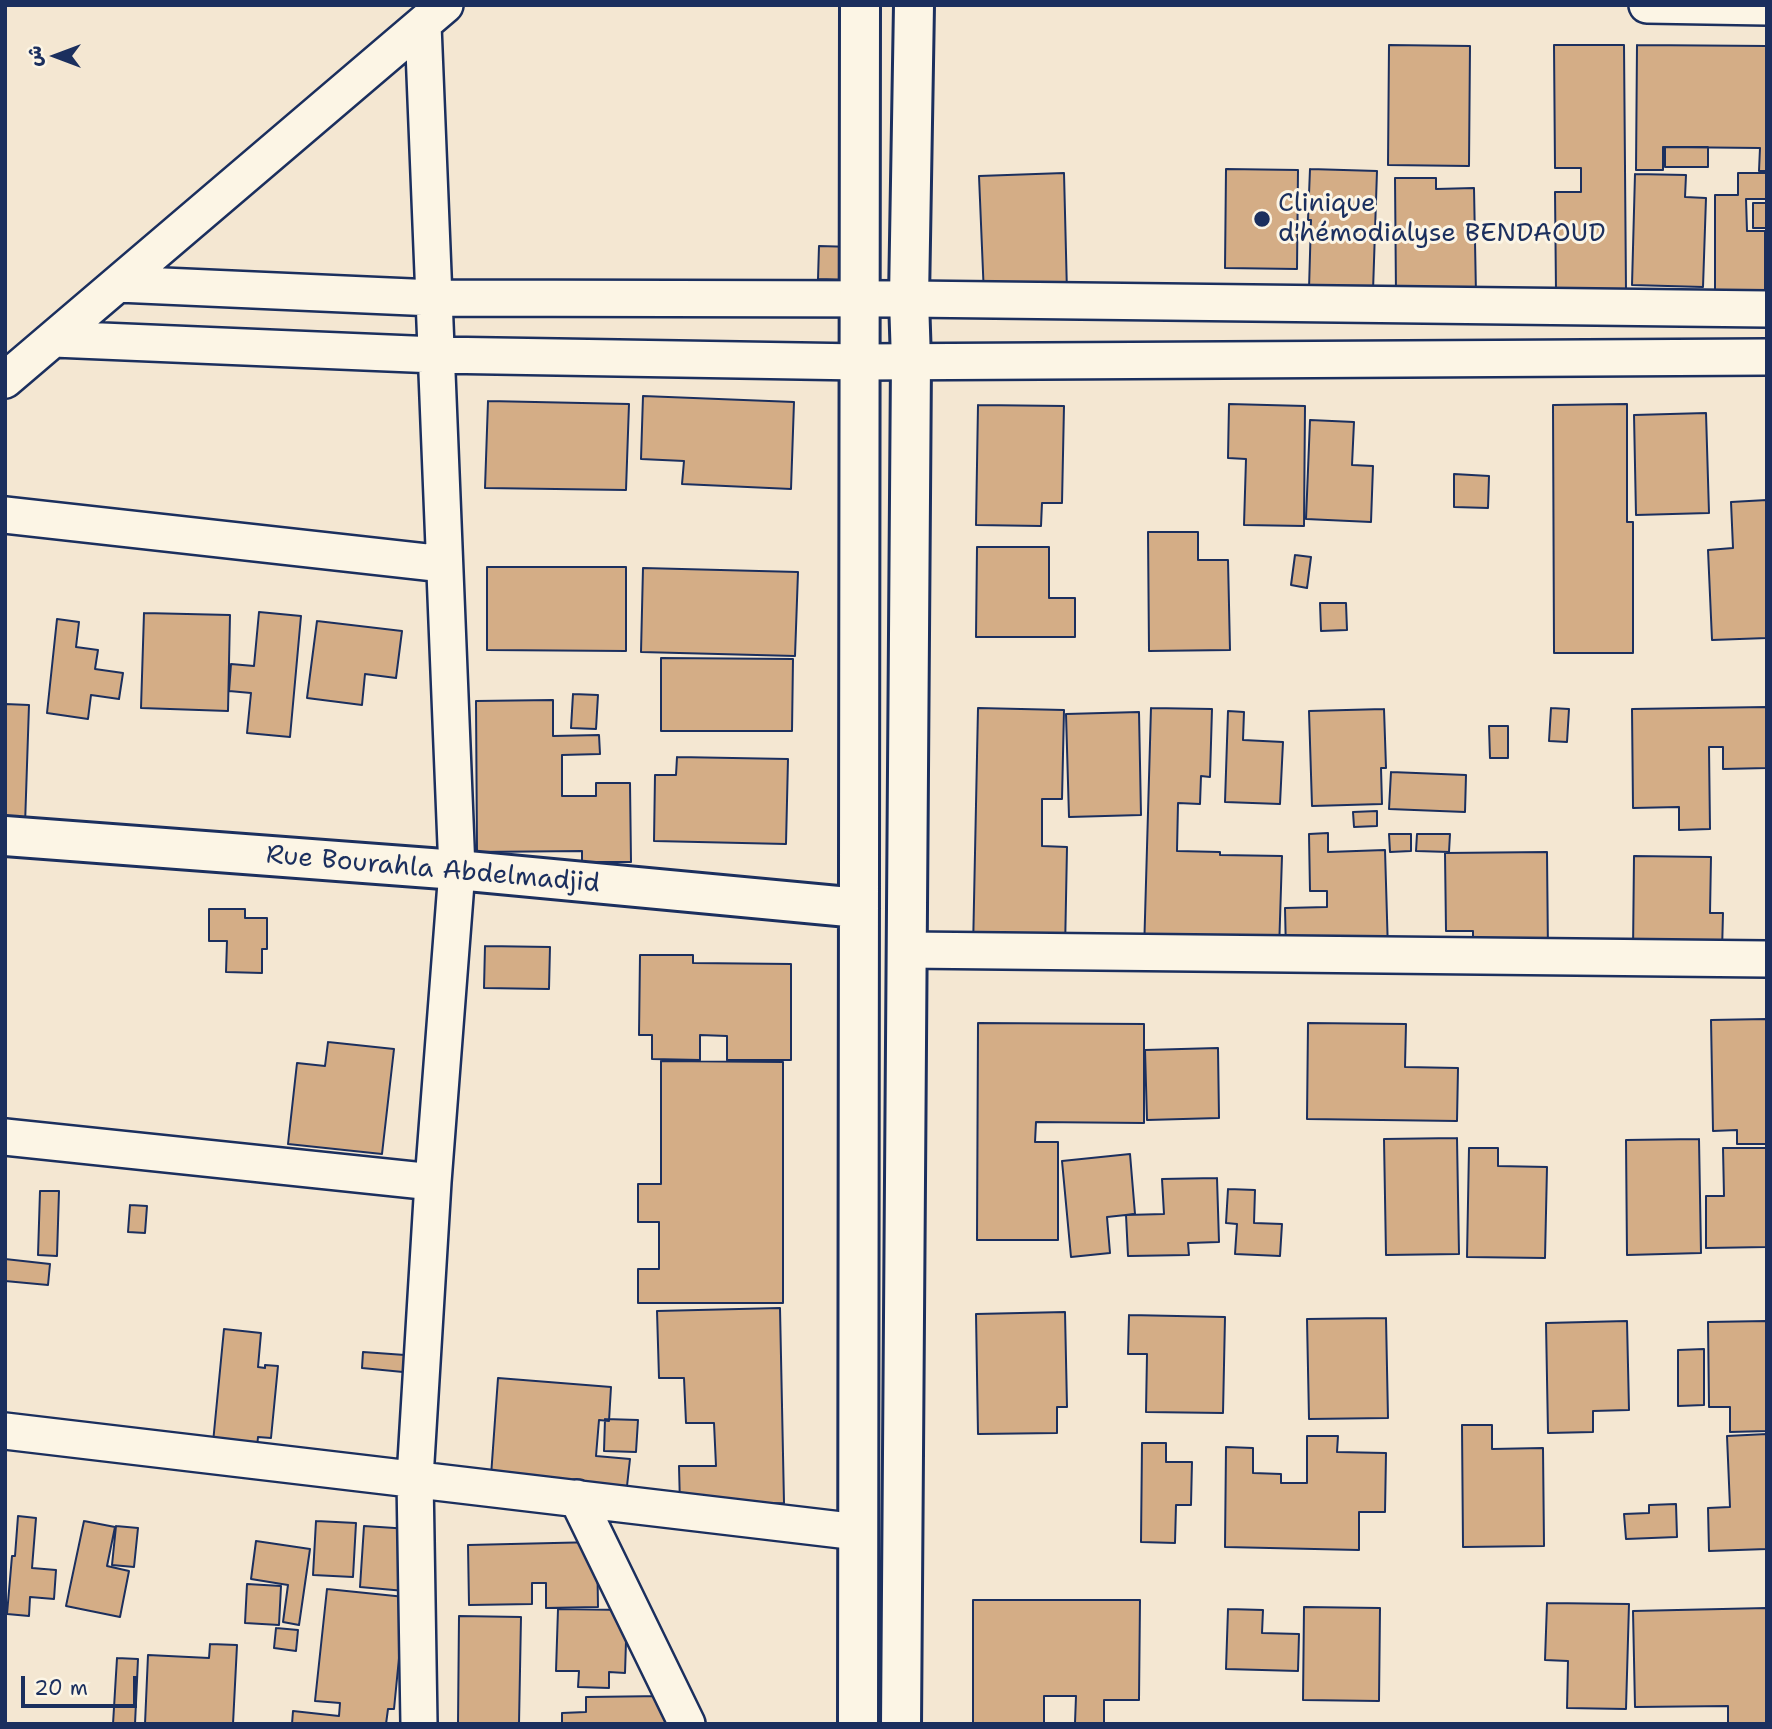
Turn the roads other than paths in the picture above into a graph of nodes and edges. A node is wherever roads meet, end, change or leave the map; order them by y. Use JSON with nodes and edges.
{"nodes":[{"id":1,"x":860,"y":5,"type":"edge"},
{"id":2,"x":914,"y":5,"type":"edge"},
{"id":3,"x":1647,"y":5,"type":"edge"},
{"id":4,"x":1767,"y":7,"type":"edge"},
{"id":5,"x":434,"y":15,"type":"edge"},
{"id":6,"x":118,"y":284,"type":"junction"},
{"id":7,"x":434,"y":298,"type":"junction"},
{"id":8,"x":909,"y":299,"type":"junction"},
{"id":9,"x":859,"y":300,"type":"junction"},
{"id":10,"x":1767,"y":309,"type":"edge"},
{"id":11,"x":54,"y":338,"type":"junction"},
{"id":12,"x":436,"y":355,"type":"junction"},
{"id":13,"x":1767,"y":357,"type":"edge"},
{"id":14,"x":911,"y":361,"type":"junction"},
{"id":15,"x":861,"y":362,"type":"junction"},
{"id":16,"x":5,"y":380,"type":"edge"},
{"id":17,"x":5,"y":515,"type":"edge"},
{"id":18,"x":444,"y":564,"type":"junction"},
{"id":19,"x":5,"y":836,"type":"edge"},
{"id":20,"x":457,"y":870,"type":"junction"},
{"id":21,"x":859,"y":908,"type":"junction"},
{"id":22,"x":907,"y":950,"type":"junction"},
{"id":23,"x":1767,"y":959,"type":"edge"},
{"id":24,"x":5,"y":1137,"type":"edge"},
{"id":25,"x":433,"y":1182,"type":"junction"},
{"id":26,"x":5,"y":1431,"type":"edge"},
{"id":27,"x":415,"y":1478,"type":"junction"},
{"id":28,"x":577,"y":1498,"type":"junction"},
{"id":29,"x":858,"y":1531,"type":"junction"},
{"id":30,"x":419,"y":1724,"type":"edge"},
{"id":31,"x":687,"y":1724,"type":"edge"},
{"id":32,"x":858,"y":1724,"type":"edge"},
{"id":33,"x":901,"y":1724,"type":"edge"}],
"edges":[{"from":1,"to":9,"type":"street"},
{"from":2,"to":8,"type":"street"},
{"from":3,"to":4,"type":"street"},
{"from":5,"to":6,"type":"street"},
{"from":5,"to":7,"type":"street"},
{"from":6,"to":7,"type":"street"},
{"from":6,"to":11,"type":"street"},
{"from":7,"to":9,"type":"street"},
{"from":7,"to":12,"type":"street"},
{"from":8,"to":9,"type":"street"},
{"from":8,"to":10,"type":"street"},
{"from":8,"to":14,"type":"street"},
{"from":9,"to":15,"type":"street"},
{"from":11,"to":12,"type":"street"},
{"from":11,"to":16,"type":"street"},
{"from":12,"to":15,"type":"street"},
{"from":12,"to":18,"type":"street"},
{"from":13,"to":14,"type":"street"},
{"from":14,"to":15,"type":"street"},
{"from":14,"to":22,"type":"street"},
{"from":15,"to":21,"type":"street"},
{"from":17,"to":18,"type":"street"},
{"from":18,"to":20,"type":"street"},
{"from":19,"to":20,"type":"street","name":"Rue Bourahla Abdelmadjid"},
{"from":20,"to":21,"type":"street","name":"Rue Bourahla Abdelmadjid"},
{"from":20,"to":25,"type":"street"},
{"from":21,"to":29,"type":"street"},
{"from":22,"to":23,"type":"street"},
{"from":22,"to":33,"type":"street"},
{"from":24,"to":25,"type":"street"},
{"from":25,"to":27,"type":"street"},
{"from":26,"to":27,"type":"street"},
{"from":27,"to":28,"type":"street"},
{"from":27,"to":30,"type":"street"},
{"from":28,"to":29,"type":"street"},
{"from":28,"to":31,"type":"street"},
{"from":29,"to":32,"type":"street"}]}
